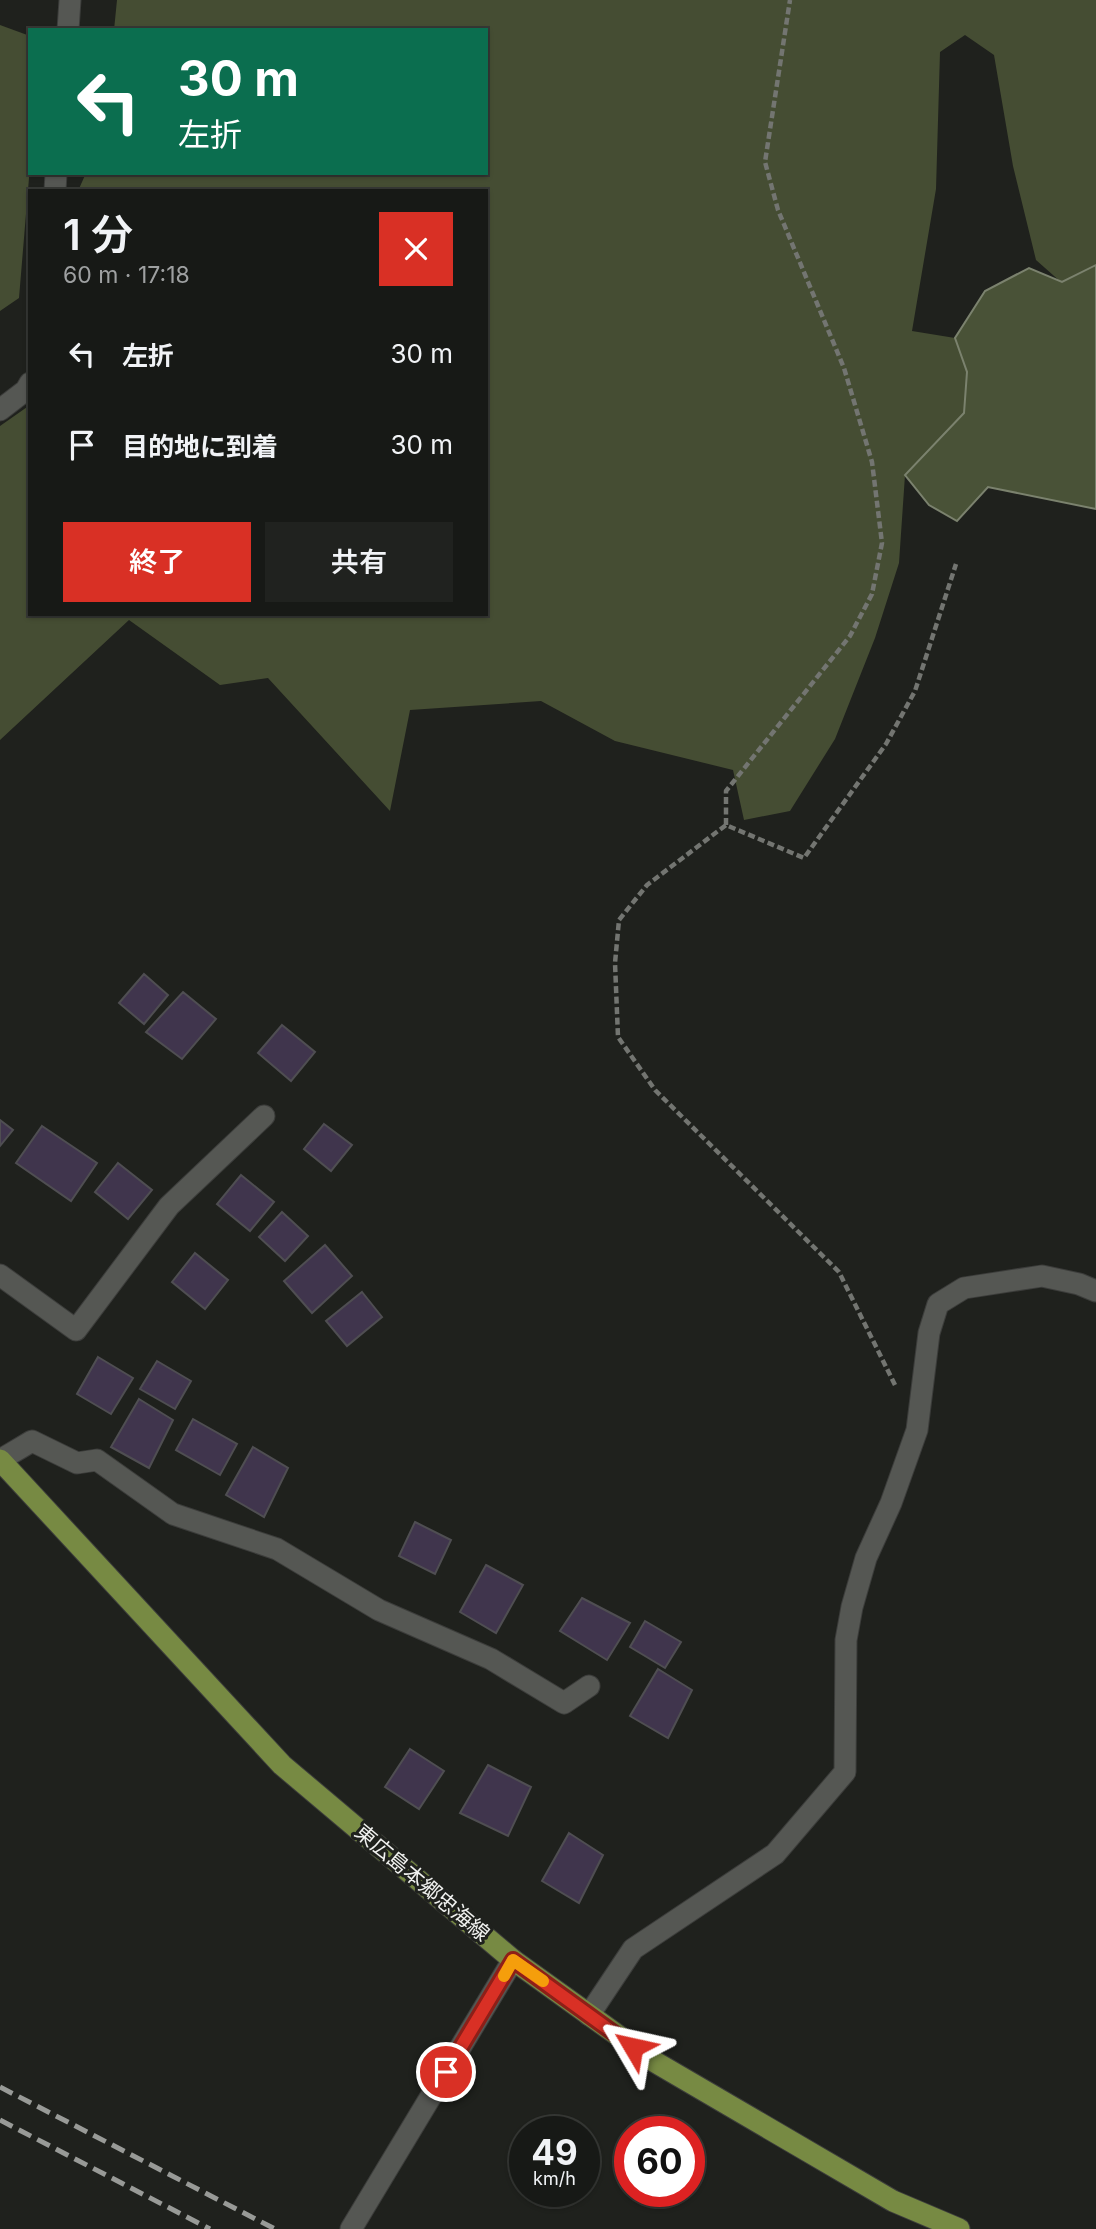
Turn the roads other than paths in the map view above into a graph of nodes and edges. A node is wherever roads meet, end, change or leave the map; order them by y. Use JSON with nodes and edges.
{"nodes":[{"id":1,"x":70,"y":0,"type":"edge"},
{"id":2,"x":68,"y":28,"type":"edge"},
{"id":3,"x":28,"y":386,"type":"edge"},
{"id":4,"x":0,"y":410,"type":"edge"},
{"id":5,"x":264,"y":1116,"type":"dead end"},
{"id":6,"x":0,"y":1275,"type":"edge"},
{"id":7,"x":1096,"y":1291,"type":"edge"},
{"id":8,"x":0,"y":1460,"type":"edge"},
{"id":9,"x":589,"y":1686,"type":"dead end"},
{"id":10,"x":513,"y":1960,"type":"junction"},
{"id":11,"x":589,"y":2015,"type":"junction"},
{"id":12,"x":351,"y":2229,"type":"edge"},
{"id":13,"x":958,"y":2229,"type":"edge"}],
"edges":[{"from":1,"to":2,"type":"street"},
{"from":3,"to":4,"type":"street"},
{"from":5,"to":6,"type":"street"},
{"from":7,"to":11,"type":"street"},
{"from":8,"to":9,"type":"street"},
{"from":8,"to":10,"type":"main road","name":"東広島本郷忠海線"},
{"from":10,"to":11,"type":"main road","name":"東広島本郷忠海線"},
{"from":10,"to":12,"type":"street"},
{"from":11,"to":13,"type":"main road","name":"東広島本郷忠海線"}]}
